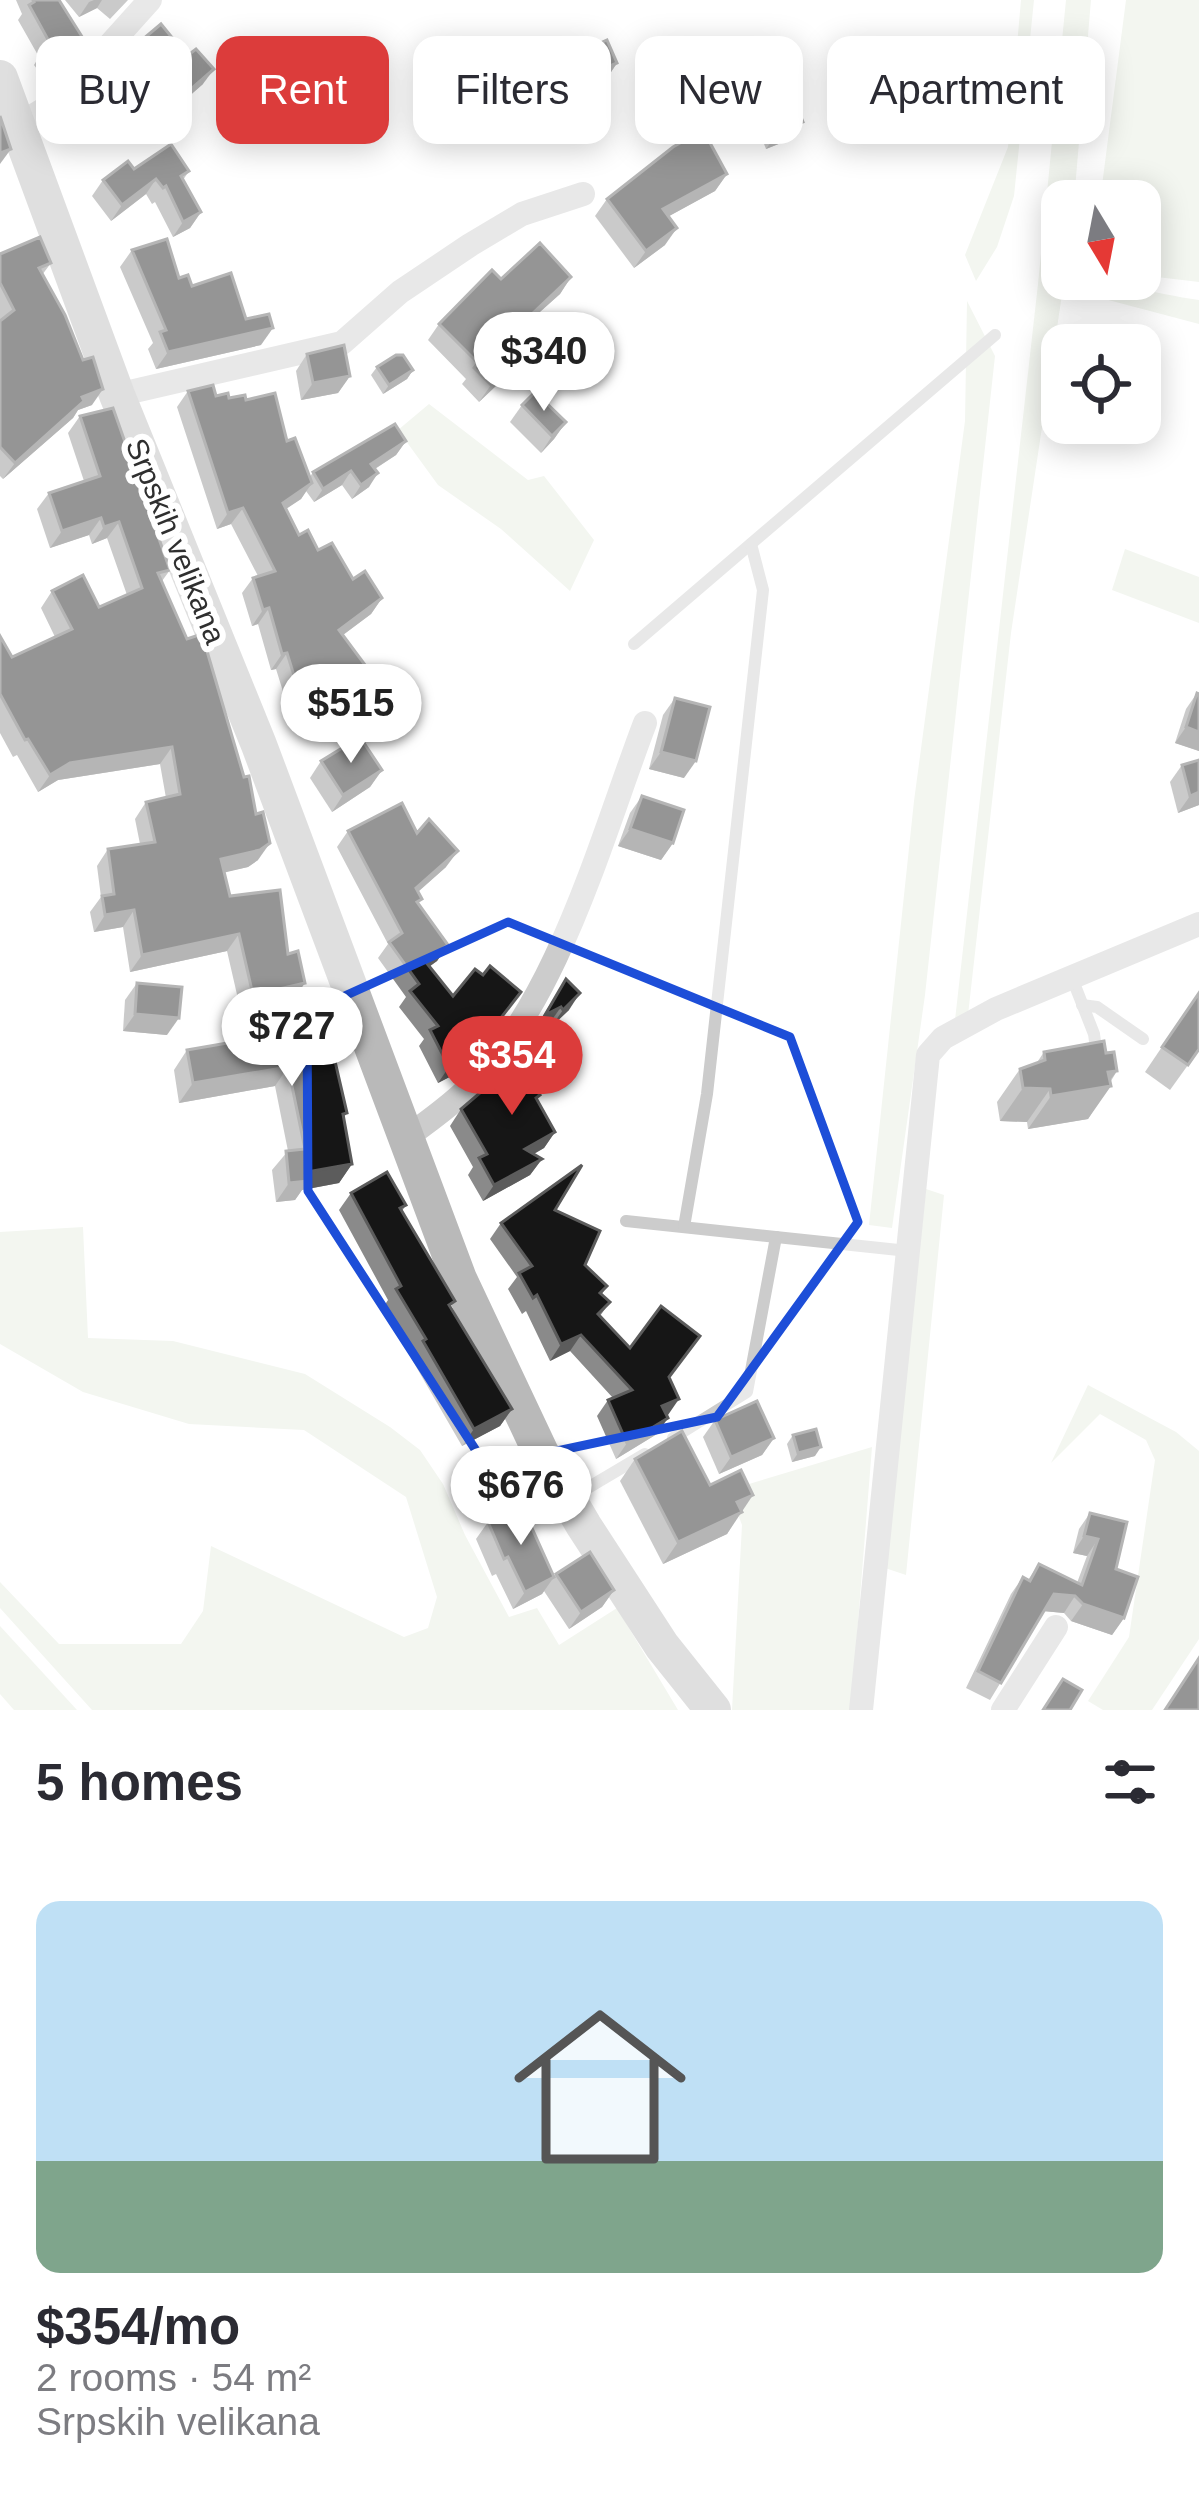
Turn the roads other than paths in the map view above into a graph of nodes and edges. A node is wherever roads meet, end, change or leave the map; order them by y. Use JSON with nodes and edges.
{"nodes":[{"id":1,"x":150,"y":0,"type":"edge"},
{"id":2,"x":0,"y":78,"type":"edge"},
{"id":3,"x":18,"y":125,"type":"junction"},
{"id":4,"x":583,"y":194,"type":"dead end"},
{"id":5,"x":995,"y":334,"type":"dead end"},
{"id":6,"x":117,"y":395,"type":"junction"},
{"id":7,"x":751,"y":544,"type":"junction"},
{"id":8,"x":634,"y":644,"type":"dead end"},
{"id":9,"x":645,"y":723,"type":"dead end"},
{"id":10,"x":1199,"y":924,"type":"edge"},
{"id":11,"x":1072,"y":977,"type":"junction"},
{"id":12,"x":1082,"y":1005,"type":"junction"},
{"id":13,"x":1144,"y":1039,"type":"dead end"},
{"id":14,"x":1100,"y":1079,"type":"edge"},
{"id":15,"x":404,"y":1138,"type":"junction"},
{"id":16,"x":626,"y":1221,"type":"dead end"},
{"id":17,"x":684,"y":1227,"type":"junction"},
{"id":18,"x":776,"y":1237,"type":"junction"},
{"id":19,"x":908,"y":1251,"type":"junction"},
{"id":20,"x":568,"y":1499,"type":"junction"},
{"id":21,"x":1056,"y":1627,"type":"dead end"},
{"id":22,"x":713,"y":1710,"type":"edge"},
{"id":23,"x":861,"y":1710,"type":"edge"},
{"id":24,"x":1004,"y":1710,"type":"edge"}],
"edges":[{"from":1,"to":3,"type":"street"},
{"from":2,"to":3,"type":"main road","name":"Srpskih velikana"},
{"from":3,"to":6,"type":"main road","name":"Srpskih velikana"},
{"from":4,"to":6,"type":"street"},
{"from":5,"to":7,"type":"lane"},
{"from":6,"to":15,"type":"main road","name":"Srpskih velikana"},
{"from":7,"to":8,"type":"lane"},
{"from":7,"to":17,"type":"lane"},
{"from":9,"to":15,"type":"street"},
{"from":10,"to":11,"type":"street"},
{"from":11,"to":12,"type":"lane"},
{"from":11,"to":19,"type":"street"},
{"from":12,"to":13,"type":"lane"},
{"from":12,"to":14,"type":"lane"},
{"from":15,"to":20,"type":"main road","name":"Srpskih velikana"},
{"from":16,"to":17,"type":"lane"},
{"from":17,"to":18,"type":"lane"},
{"from":18,"to":19,"type":"lane"},
{"from":18,"to":20,"type":"lane"},
{"from":19,"to":23,"type":"street"},
{"from":20,"to":22,"type":"main road","name":"Srpskih velikana"},
{"from":21,"to":24,"type":"street"}]}
